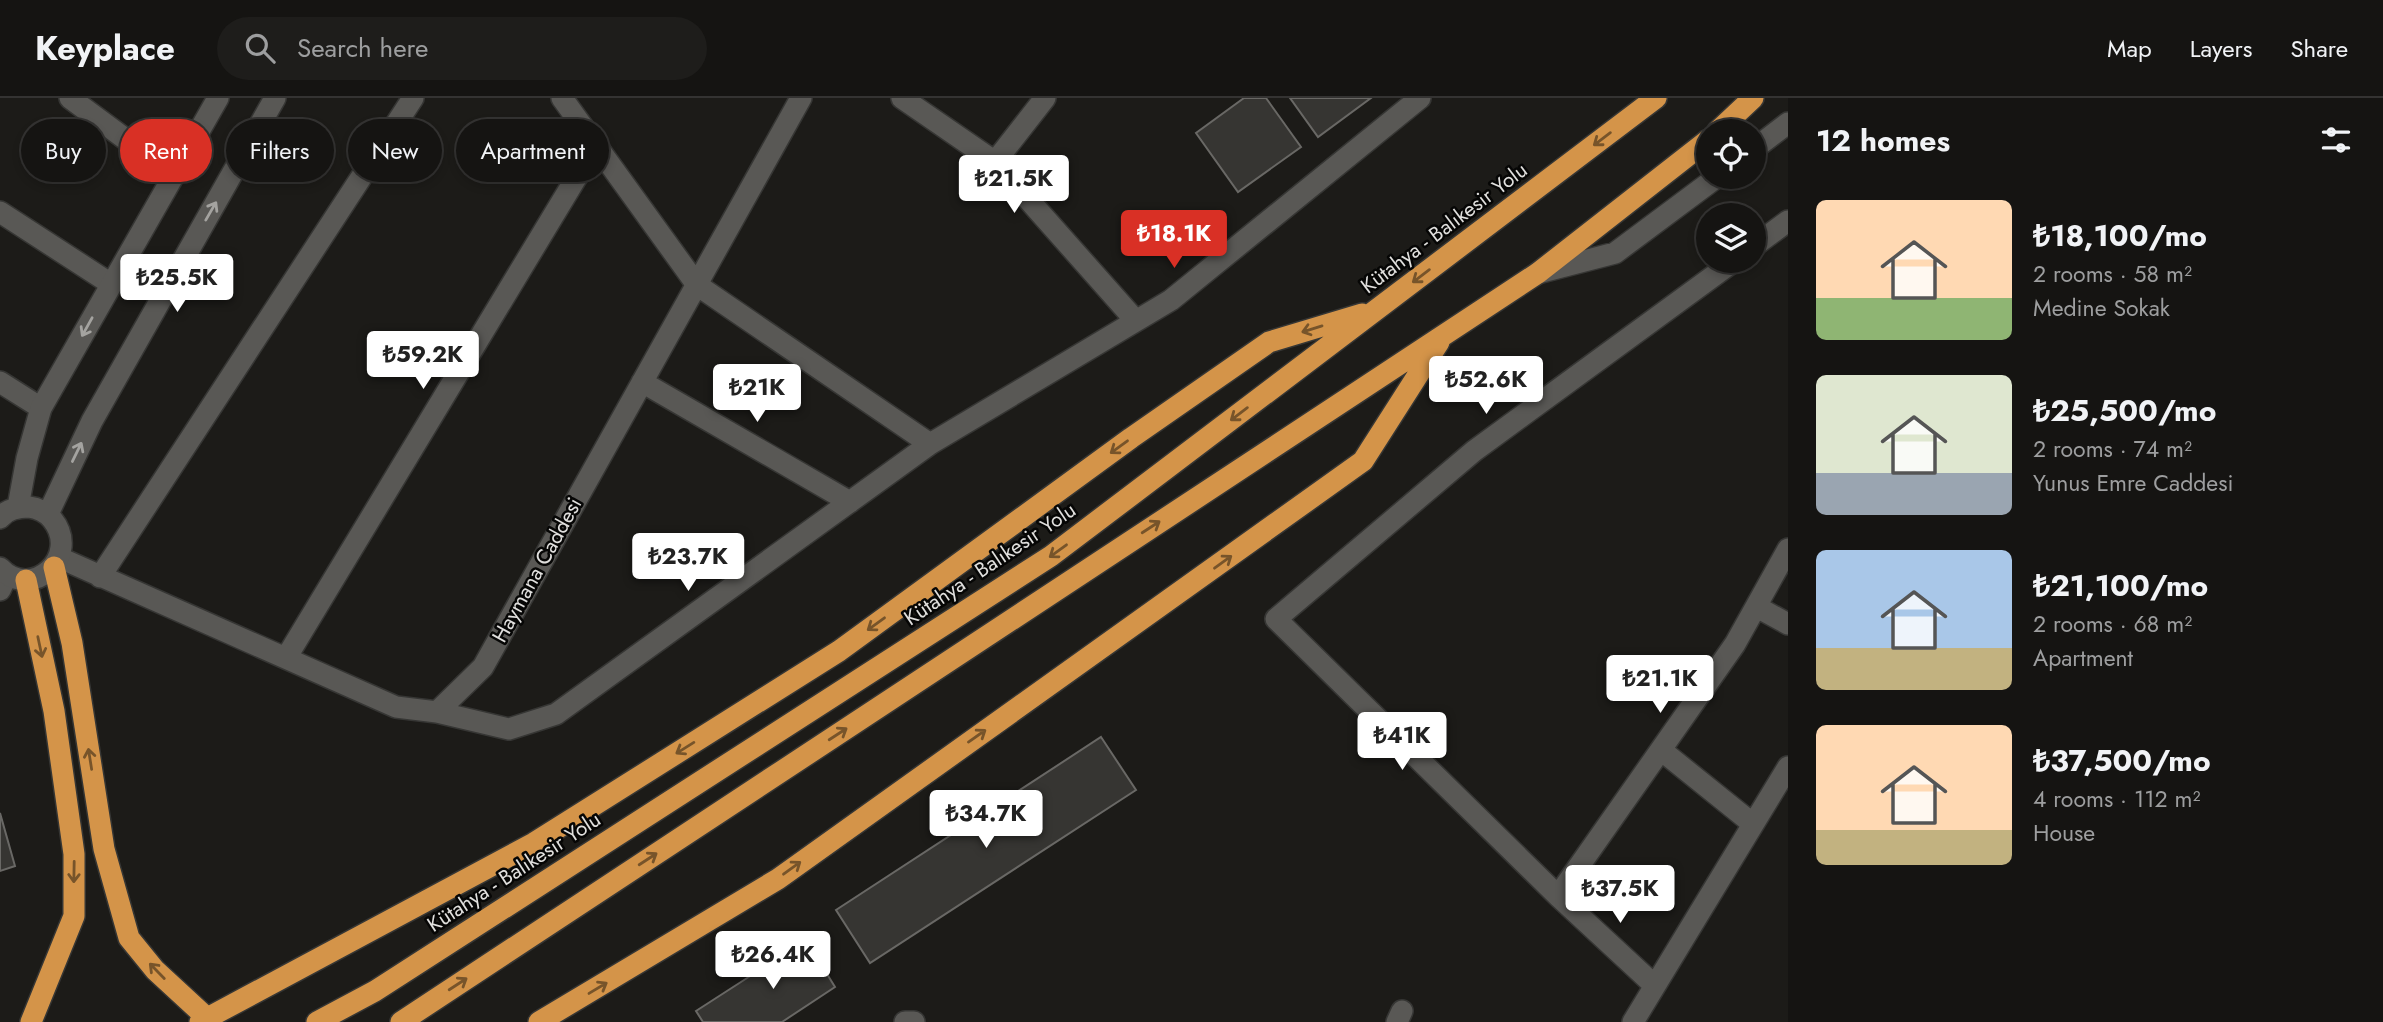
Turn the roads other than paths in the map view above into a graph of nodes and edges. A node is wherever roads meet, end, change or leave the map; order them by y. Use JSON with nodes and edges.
{"nodes":[{"id":1,"x":70,"y":98,"type":"edge"},
{"id":2,"x":218,"y":98,"type":"edge"},
{"id":3,"x":275,"y":98,"type":"edge"},
{"id":4,"x":413,"y":98,"type":"edge"},
{"id":5,"x":562,"y":98,"type":"edge"},
{"id":6,"x":801,"y":98,"type":"edge"},
{"id":7,"x":902,"y":98,"type":"edge"},
{"id":8,"x":1045,"y":98,"type":"edge"},
{"id":9,"x":1420,"y":98,"type":"edge"},
{"id":10,"x":1656,"y":98,"type":"edge"},
{"id":11,"x":1754,"y":98,"type":"edge"},
{"id":12,"x":206,"y":119,"type":"edge"},
{"id":13,"x":577,"y":119,"type":"edge"},
{"id":14,"x":1731,"y":119,"type":"edge"},
{"id":15,"x":1788,"y":123,"type":"edge"},
{"id":16,"x":120,"y":135,"type":"edge"},
{"id":17,"x":1766,"y":140,"type":"edge"},
{"id":18,"x":1696,"y":150,"type":"edge"},
{"id":19,"x":995,"y":162,"type":"junction"},
{"id":20,"x":609,"y":163,"type":"edge"},
{"id":21,"x":170,"y":182,"type":"edge"},
{"id":22,"x":574,"y":182,"type":"edge"},
{"id":23,"x":1701,"y":189,"type":"edge"},
{"id":24,"x":0,"y":212,"type":"edge"},
{"id":25,"x":1788,"y":221,"type":"edge"},
{"id":26,"x":1766,"y":237,"type":"edge"},
{"id":27,"x":1538,"y":273,"type":"junction"},
{"id":28,"x":1718,"y":273,"type":"edge"},
{"id":29,"x":111,"y":284,"type":"junction"},
{"id":30,"x":697,"y":285,"type":"junction"},
{"id":31,"x":1377,"y":309,"type":"junction"},
{"id":32,"x":1136,"y":321,"type":"junction"},
{"id":33,"x":1445,"y":333,"type":"junction"},
{"id":34,"x":0,"y":382,"type":"edge"},
{"id":35,"x":642,"y":382,"type":"junction"},
{"id":36,"x":41,"y":408,"type":"junction"},
{"id":37,"x":930,"y":444,"type":"junction"},
{"id":38,"x":850,"y":502,"type":"junction"},
{"id":39,"x":9,"y":513,"type":"edge"},
{"id":40,"x":48,"y":514,"type":"junction"},
{"id":41,"x":1788,"y":549,"type":"edge"},
{"id":42,"x":57,"y":562,"type":"junction"},
{"id":43,"x":100,"y":577,"type":"junction"},
{"id":44,"x":8,"y":578,"type":"edge"},
{"id":45,"x":1757,"y":607,"type":"junction"},
{"id":46,"x":1788,"y":624,"type":"edge"},
{"id":47,"x":286,"y":658,"type":"junction"},
{"id":48,"x":437,"y":712,"type":"junction"},
{"id":49,"x":1661,"y":750,"type":"junction"},
{"id":50,"x":1788,"y":768,"type":"edge"},
{"id":51,"x":1754,"y":824,"type":"junction"},
{"id":52,"x":1558,"y":896,"type":"junction"},
{"id":53,"x":1653,"y":984,"type":"junction"},
{"id":54,"x":204,"y":1020,"type":"edge"},
{"id":55,"x":31,"y":1022,"type":"edge"},
{"id":56,"x":317,"y":1022,"type":"edge"},
{"id":57,"x":401,"y":1022,"type":"edge"},
{"id":58,"x":539,"y":1022,"type":"edge"},
{"id":59,"x":905,"y":1022,"type":"edge"},
{"id":60,"x":914,"y":1022,"type":"edge"},
{"id":61,"x":1633,"y":1022,"type":"edge"}],
"edges":[{"from":1,"to":16,"type":"street"},
{"from":2,"to":12,"type":"street"},
{"from":40,"to":3,"type":"street","one_way":true},
{"from":4,"to":43,"type":"street"},
{"from":5,"to":13,"type":"street"},
{"from":6,"to":30,"type":"street","name":"Haymana Caddesi"},
{"from":7,"to":19,"type":"street"},
{"from":8,"to":19,"type":"street"},
{"from":9,"to":32,"type":"street"},
{"from":10,"to":31,"type":"highway","name":"Kütahya - Balıkesir Yolu","one_way":true},
{"from":11,"to":14,"type":"highway"},
{"from":15,"to":17,"type":"street"},
{"from":18,"to":27,"type":"highway"},
{"from":19,"to":32,"type":"street"},
{"from":20,"to":30,"type":"street"},
{"from":21,"to":29,"type":"street"},
{"from":22,"to":47,"type":"street"},
{"from":23,"to":27,"type":"street"},
{"from":24,"to":29,"type":"street"},
{"from":25,"to":26,"type":"street"},
{"from":27,"to":33,"type":"highway"},
{"from":28,"to":52,"type":"street"},
{"from":29,"to":36,"type":"street","one_way":true},
{"from":30,"to":35,"type":"street","name":"Haymana Caddesi"},
{"from":30,"to":37,"type":"street"},
{"from":31,"to":54,"type":"highway","one_way":true},
{"from":31,"to":56,"type":"highway","name":"Kütahya - Balıkesir Yolu","one_way":true},
{"from":32,"to":37,"type":"street"},
{"from":57,"to":33,"type":"highway","one_way":true},
{"from":58,"to":33,"type":"highway","one_way":true},
{"from":34,"to":36,"type":"street"},
{"from":35,"to":38,"type":"street"},
{"from":35,"to":48,"type":"street","name":"Haymana Caddesi"},
{"from":36,"to":39,"type":"street"},
{"from":37,"to":38,"type":"street"},
{"from":38,"to":48,"type":"street"},
{"from":39,"to":40,"type":"street"},
{"from":40,"to":42,"type":"street"},
{"from":41,"to":45,"type":"street"},
{"from":42,"to":43,"type":"street"},
{"from":42,"to":44,"type":"street"},
{"from":54,"to":42,"type":"highway","one_way":true},
{"from":43,"to":47,"type":"street"},
{"from":44,"to":55,"type":"highway","one_way":true},
{"from":45,"to":46,"type":"street"},
{"from":45,"to":49,"type":"street"},
{"from":47,"to":48,"type":"street"},
{"from":49,"to":51,"type":"street"},
{"from":49,"to":52,"type":"street"},
{"from":50,"to":51,"type":"street"},
{"from":51,"to":53,"type":"street"},
{"from":52,"to":53,"type":"street"},
{"from":53,"to":61,"type":"street"},
{"from":59,"to":60,"type":"street"}]}
